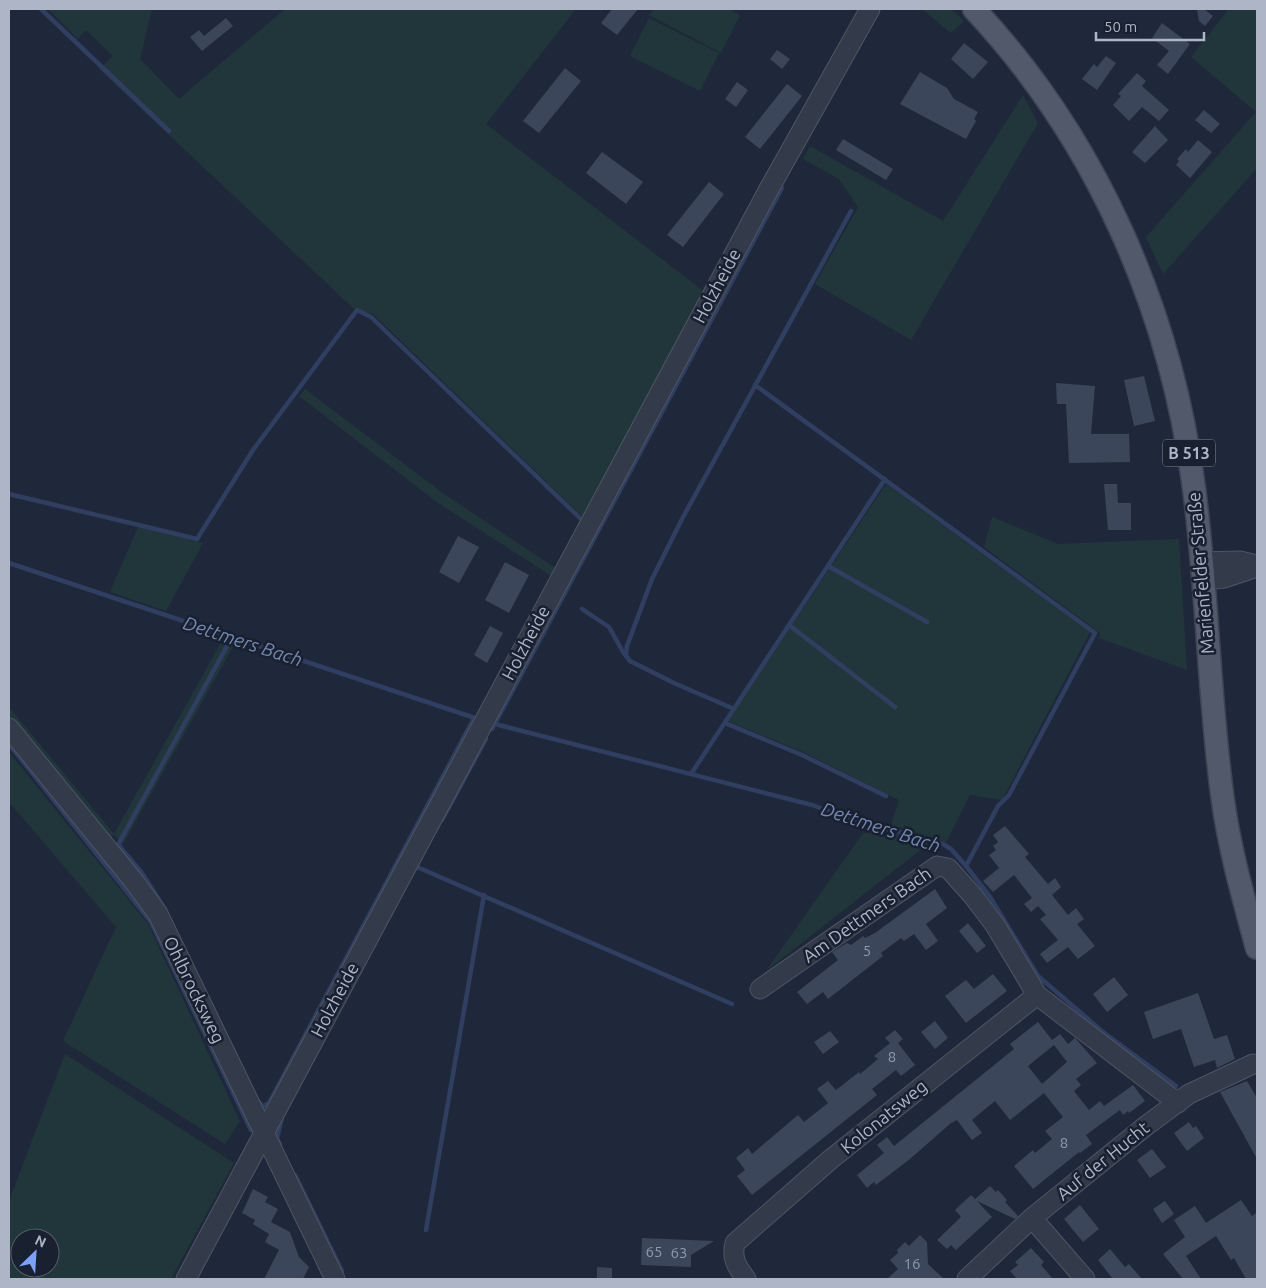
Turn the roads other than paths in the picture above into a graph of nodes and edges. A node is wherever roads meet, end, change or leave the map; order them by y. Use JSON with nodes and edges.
{"nodes":[{"id":1,"x":870,"y":9,"type":"edge"},
{"id":2,"x":974,"y":9,"type":"edge"},
{"id":3,"x":1257,"y":566,"type":"edge"},
{"id":4,"x":1203,"y":571,"type":"junction"},
{"id":5,"x":9,"y":728,"type":"edge"},
{"id":6,"x":1257,"y":948,"type":"edge"},
{"id":7,"x":760,"y":989,"type":"dead end"},
{"id":8,"x":1037,"y":995,"type":"junction"},
{"id":9,"x":1253,"y":1064,"type":"dead end"},
{"id":10,"x":1178,"y":1103,"type":"junction"},
{"id":11,"x":263,"y":1133,"type":"junction"},
{"id":12,"x":1032,"y":1218,"type":"junction"},
{"id":13,"x":186,"y":1279,"type":"edge"},
{"id":14,"x":335,"y":1279,"type":"edge"},
{"id":15,"x":746,"y":1279,"type":"edge"},
{"id":16,"x":967,"y":1279,"type":"edge"},
{"id":17,"x":1085,"y":1279,"type":"edge"}],
"edges":[{"from":1,"to":11,"type":"street","name":"Holzheide"},
{"from":2,"to":4,"type":"main road","name":"Marienfelder Straße","number":"B 513"},
{"from":3,"to":4,"type":"street"},
{"from":4,"to":6,"type":"main road","name":"Marienfelder Straße","number":"B 513"},
{"from":5,"to":11,"type":"street","name":"Ohlbrocksweg"},
{"from":7,"to":8,"type":"street","name":"Am Dettmers Bach"},
{"from":8,"to":10,"type":"street","name":"Am Dettmers Bach"},
{"from":8,"to":15,"type":"street","name":"Kolonatsweg"},
{"from":9,"to":10,"type":"street","name":"Auf der Hucht"},
{"from":10,"to":12,"type":"street","name":"Auf der Hucht"},
{"from":11,"to":13,"type":"street","name":"Holzheide"},
{"from":11,"to":14,"type":"street","name":"Ohlbrocksweg"},
{"from":12,"to":16,"type":"street","name":"Auf der Hucht"},
{"from":12,"to":17,"type":"street"}]}
